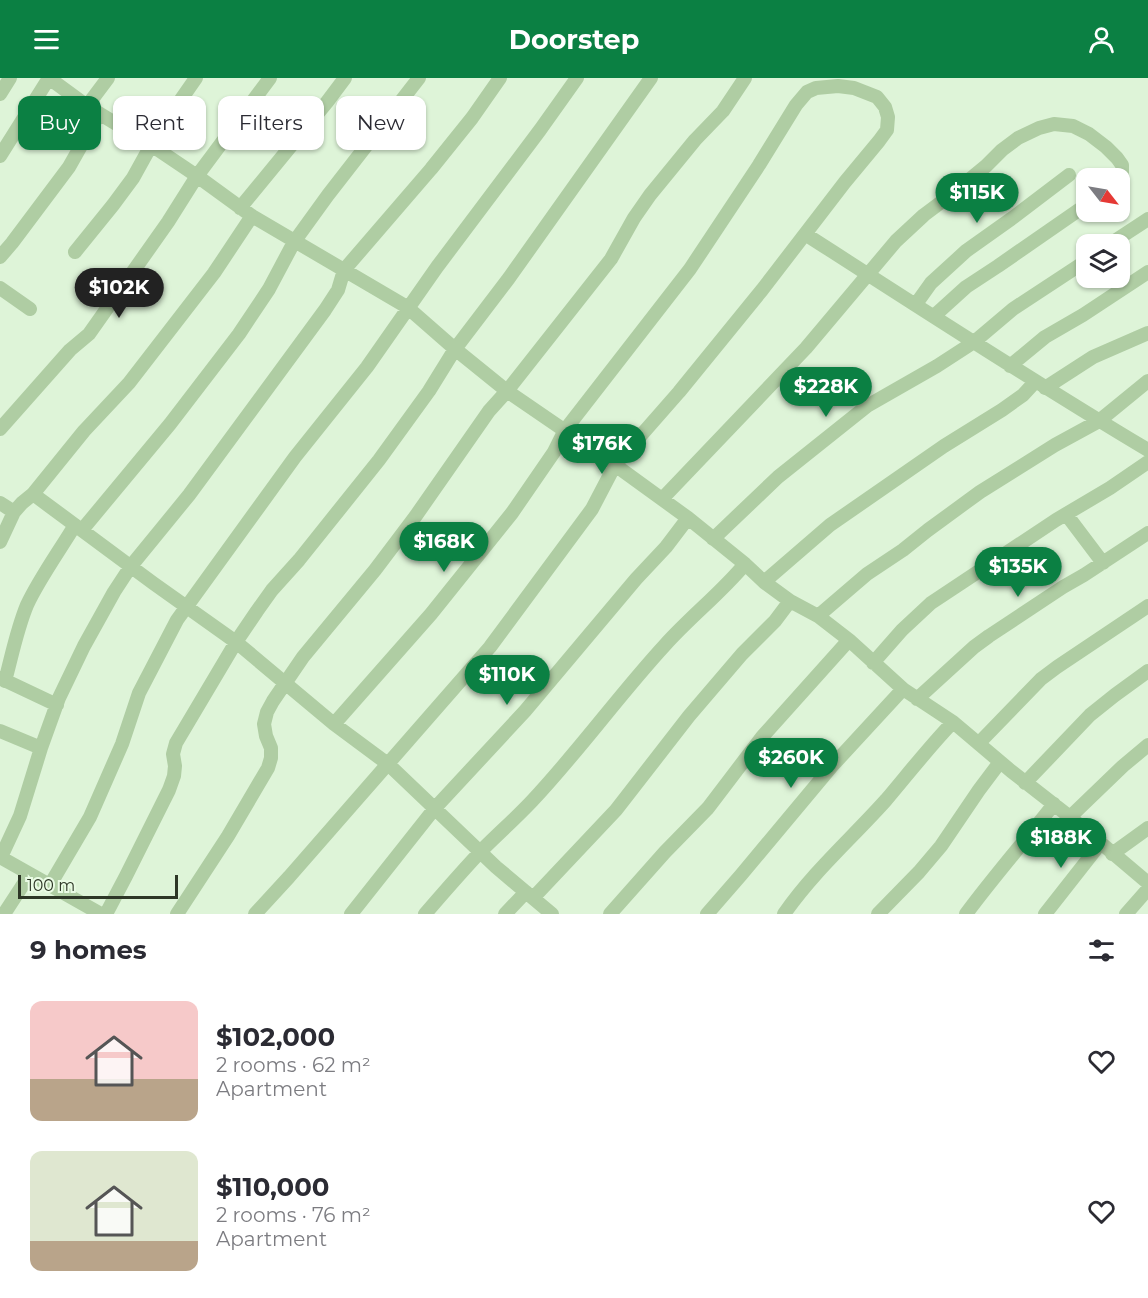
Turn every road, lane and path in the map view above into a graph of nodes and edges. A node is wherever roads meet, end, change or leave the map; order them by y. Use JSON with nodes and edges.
{"nodes":[{"id":1,"x":10,"y":78,"type":"edge"},
{"id":2,"x":108,"y":78,"type":"edge"},
{"id":3,"x":196,"y":78,"type":"edge"},
{"id":4,"x":270,"y":78,"type":"edge"},
{"id":5,"x":345,"y":78,"type":"edge"},
{"id":6,"x":419,"y":78,"type":"edge"},
{"id":7,"x":500,"y":78,"type":"edge"},
{"id":8,"x":577,"y":78,"type":"edge"},
{"id":9,"x":651,"y":78,"type":"edge"},
{"id":10,"x":745,"y":78,"type":"edge"},
{"id":11,"x":0,"y":94,"type":"edge"},
{"id":12,"x":37,"y":96,"type":"edge"},
{"id":13,"x":73,"y":96,"type":"edge"},
{"id":14,"x":100,"y":96,"type":"edge"},
{"id":15,"x":183,"y":96,"type":"edge"},
{"id":16,"x":18,"y":127,"type":"edge"},
{"id":17,"x":76,"y":150,"type":"edge"},
{"id":18,"x":148,"y":150,"type":"edge"},
{"id":19,"x":158,"y":150,"type":"edge"},
{"id":20,"x":0,"y":156,"type":"edge"},
{"id":21,"x":1122,"y":168,"type":"edge"},
{"id":22,"x":197,"y":176,"type":"junction"},
{"id":23,"x":1069,"y":176,"type":"dead end"},
{"id":24,"x":246,"y":212,"type":"junction"},
{"id":25,"x":1076,"y":212,"type":"edge"},
{"id":26,"x":1148,"y":219,"type":"edge"},
{"id":27,"x":805,"y":234,"type":"junction"},
{"id":28,"x":1125,"y":234,"type":"edge"},
{"id":29,"x":294,"y":242,"type":"junction"},
{"id":30,"x":75,"y":252,"type":"dead end"},
{"id":31,"x":0,"y":257,"type":"edge"},
{"id":32,"x":1076,"y":268,"type":"edge"},
{"id":33,"x":344,"y":270,"type":"junction"},
{"id":34,"x":1148,"y":272,"type":"edge"},
{"id":35,"x":868,"y":274,"type":"junction"},
{"id":36,"x":0,"y":288,"type":"edge"},
{"id":37,"x":916,"y":304,"type":"junction"},
{"id":38,"x":407,"y":307,"type":"junction"},
{"id":39,"x":30,"y":309,"type":"dead end"},
{"id":40,"x":933,"y":316,"type":"junction"},
{"id":41,"x":1148,"y":333,"type":"edge"},
{"id":42,"x":974,"y":342,"type":"junction"},
{"id":43,"x":455,"y":349,"type":"junction"},
{"id":44,"x":1010,"y":366,"type":"junction"},
{"id":45,"x":1148,"y":381,"type":"edge"},
{"id":46,"x":1040,"y":385,"type":"junction"},
{"id":47,"x":507,"y":391,"type":"junction"},
{"id":48,"x":1099,"y":421,"type":"junction"},
{"id":49,"x":0,"y":429,"type":"edge"},
{"id":50,"x":565,"y":430,"type":"junction"},
{"id":51,"x":1148,"y":450,"type":"edge"},
{"id":52,"x":1148,"y":462,"type":"edge"},
{"id":53,"x":615,"y":465,"type":"junction"},
{"id":54,"x":33,"y":494,"type":"junction"},
{"id":55,"x":662,"y":499,"type":"junction"},
{"id":56,"x":0,"y":503,"type":"edge"},
{"id":57,"x":14,"y":512,"type":"junction"},
{"id":58,"x":1066,"y":514,"type":"junction"},
{"id":59,"x":688,"y":518,"type":"junction"},
{"id":60,"x":78,"y":527,"type":"junction"},
{"id":61,"x":1148,"y":533,"type":"edge"},
{"id":62,"x":713,"y":538,"type":"junction"},
{"id":63,"x":0,"y":542,"type":"edge"},
{"id":64,"x":1103,"y":563,"type":"junction"},
{"id":65,"x":746,"y":564,"type":"junction"},
{"id":66,"x":132,"y":566,"type":"junction"},
{"id":67,"x":764,"y":582,"type":"junction"},
{"id":68,"x":790,"y":601,"type":"junction"},
{"id":69,"x":187,"y":606,"type":"junction"},
{"id":70,"x":1148,"y":606,"type":"edge"},
{"id":71,"x":818,"y":616,"type":"junction"},
{"id":72,"x":849,"y":640,"type":"junction"},
{"id":73,"x":236,"y":642,"type":"junction"},
{"id":74,"x":873,"y":663,"type":"junction"},
{"id":75,"x":1148,"y":671,"type":"edge"},
{"id":76,"x":3,"y":680,"type":"edge"},
{"id":77,"x":285,"y":682,"type":"junction"},
{"id":78,"x":903,"y":690,"type":"junction"},
{"id":79,"x":917,"y":699,"type":"junction"},
{"id":80,"x":57,"y":705,"type":"junction"},
{"id":81,"x":953,"y":722,"type":"junction"},
{"id":82,"x":334,"y":724,"type":"junction"},
{"id":83,"x":0,"y":731,"type":"edge"},
{"id":84,"x":979,"y":743,"type":"junction"},
{"id":85,"x":1148,"y":745,"type":"edge"},
{"id":86,"x":41,"y":748,"type":"junction"},
{"id":87,"x":1000,"y":762,"type":"junction"},
{"id":88,"x":388,"y":764,"type":"junction"},
{"id":89,"x":1025,"y":783,"type":"junction"},
{"id":90,"x":1054,"y":804,"type":"junction"},
{"id":91,"x":435,"y":808,"type":"junction"},
{"id":92,"x":1070,"y":817,"type":"junction"},
{"id":93,"x":1148,"y":828,"type":"edge"},
{"id":94,"x":1100,"y":844,"type":"junction"},
{"id":95,"x":481,"y":851,"type":"junction"},
{"id":96,"x":1112,"y":854,"type":"junction"},
{"id":97,"x":0,"y":857,"type":"edge"},
{"id":98,"x":30,"y":874,"type":"junction"},
{"id":99,"x":1148,"y":884,"type":"edge"},
{"id":100,"x":50,"y":885,"type":"junction"},
{"id":101,"x":1148,"y":889,"type":"edge"},
{"id":102,"x":529,"y":895,"type":"junction"},
{"id":103,"x":77,"y":909,"type":"edge"},
{"id":104,"x":4,"y":914,"type":"edge"},
{"id":105,"x":101,"y":914,"type":"edge"},
{"id":106,"x":106,"y":914,"type":"edge"},
{"id":107,"x":177,"y":914,"type":"edge"},
{"id":108,"x":255,"y":914,"type":"edge"},
{"id":109,"x":351,"y":914,"type":"edge"},
{"id":110,"x":425,"y":914,"type":"edge"},
{"id":111,"x":506,"y":914,"type":"edge"},
{"id":112,"x":552,"y":914,"type":"edge"},
{"id":113,"x":610,"y":914,"type":"edge"},
{"id":114,"x":707,"y":914,"type":"edge"},
{"id":115,"x":784,"y":914,"type":"edge"},
{"id":116,"x":878,"y":914,"type":"edge"},
{"id":117,"x":966,"y":914,"type":"edge"},
{"id":118,"x":1045,"y":914,"type":"edge"},
{"id":119,"x":1126,"y":914,"type":"edge"}],
"edges":[{"from":1,"to":11,"type":"street"},
{"from":2,"to":14,"type":"street"},
{"from":3,"to":15,"type":"street"},
{"from":4,"to":22,"type":"street"},
{"from":5,"to":24,"type":"street"},
{"from":6,"to":29,"type":"street"},
{"from":7,"to":33,"type":"street"},
{"from":8,"to":38,"type":"street"},
{"from":9,"to":43,"type":"street"},
{"from":10,"to":47,"type":"street"},
{"from":12,"to":13,"type":"street"},
{"from":16,"to":20,"type":"street"},
{"from":17,"to":31,"type":"street"},
{"from":18,"to":30,"type":"street"},
{"from":19,"to":22,"type":"street"},
{"from":21,"to":35,"type":"street"},
{"from":22,"to":24,"type":"street"},
{"from":22,"to":49,"type":"street"},
{"from":23,"to":37,"type":"street"},
{"from":24,"to":29,"type":"street"},
{"from":24,"to":54,"type":"street"},
{"from":25,"to":40,"type":"street"},
{"from":26,"to":28,"type":"street"},
{"from":27,"to":35,"type":"street"},
{"from":27,"to":50,"type":"street"},
{"from":27,"to":53,"type":"street"},
{"from":29,"to":33,"type":"street"},
{"from":29,"to":60,"type":"street"},
{"from":32,"to":42,"type":"street"},
{"from":33,"to":38,"type":"street"},
{"from":33,"to":66,"type":"street"},
{"from":34,"to":44,"type":"street"},
{"from":35,"to":37,"type":"street"},
{"from":35,"to":55,"type":"street"},
{"from":36,"to":39,"type":"street"},
{"from":37,"to":40,"type":"street"},
{"from":38,"to":43,"type":"street"},
{"from":38,"to":69,"type":"street"},
{"from":40,"to":42,"type":"street"},
{"from":41,"to":46,"type":"street"},
{"from":42,"to":44,"type":"street"},
{"from":42,"to":62,"type":"street"},
{"from":43,"to":47,"type":"street"},
{"from":43,"to":73,"type":"street"},
{"from":44,"to":46,"type":"street"},
{"from":45,"to":48,"type":"street"},
{"from":46,"to":48,"type":"street"},
{"from":46,"to":67,"type":"street"},
{"from":47,"to":50,"type":"street"},
{"from":47,"to":77,"type":"street"},
{"from":48,"to":51,"type":"street"},
{"from":48,"to":71,"type":"street"},
{"from":50,"to":53,"type":"street"},
{"from":50,"to":82,"type":"street"},
{"from":52,"to":58,"type":"street"},
{"from":53,"to":55,"type":"street"},
{"from":53,"to":88,"type":"street"},
{"from":54,"to":57,"type":"street"},
{"from":54,"to":60,"type":"street"},
{"from":55,"to":59,"type":"street"},
{"from":56,"to":57,"type":"street"},
{"from":57,"to":63,"type":"street"},
{"from":58,"to":64,"type":"street"},
{"from":58,"to":74,"type":"street"},
{"from":59,"to":62,"type":"street"},
{"from":59,"to":91,"type":"street"},
{"from":60,"to":66,"type":"street"},
{"from":60,"to":76,"type":"street"},
{"from":61,"to":64,"type":"street"},
{"from":62,"to":65,"type":"street"},
{"from":64,"to":79,"type":"street"},
{"from":65,"to":67,"type":"street"},
{"from":65,"to":95,"type":"street"},
{"from":66,"to":69,"type":"street"},
{"from":66,"to":80,"type":"street"},
{"from":67,"to":68,"type":"street"},
{"from":68,"to":71,"type":"street"},
{"from":68,"to":102,"type":"street"},
{"from":69,"to":73,"type":"street"},
{"from":69,"to":100,"type":"street"},
{"from":70,"to":84,"type":"street"},
{"from":71,"to":72,"type":"street"},
{"from":72,"to":74,"type":"street"},
{"from":72,"to":113,"type":"street"},
{"from":73,"to":77,"type":"street"},
{"from":73,"to":106,"type":"street"},
{"from":74,"to":78,"type":"street"},
{"from":75,"to":89,"type":"street"},
{"from":76,"to":80,"type":"street"},
{"from":77,"to":82,"type":"street"},
{"from":77,"to":107,"type":"street"},
{"from":78,"to":79,"type":"street"},
{"from":78,"to":114,"type":"street"},
{"from":79,"to":81,"type":"street"},
{"from":80,"to":86,"type":"street"},
{"from":81,"to":84,"type":"street"},
{"from":81,"to":115,"type":"street"},
{"from":82,"to":88,"type":"street"},
{"from":83,"to":86,"type":"street"},
{"from":84,"to":87,"type":"street"},
{"from":85,"to":92,"type":"street"},
{"from":86,"to":97,"type":"street"},
{"from":87,"to":89,"type":"street"},
{"from":87,"to":116,"type":"street"},
{"from":88,"to":91,"type":"street"},
{"from":88,"to":108,"type":"street"},
{"from":89,"to":90,"type":"street"},
{"from":90,"to":92,"type":"street"},
{"from":90,"to":117,"type":"street"},
{"from":91,"to":95,"type":"street"},
{"from":91,"to":109,"type":"street"},
{"from":92,"to":94,"type":"street"},
{"from":93,"to":96,"type":"street"},
{"from":94,"to":96,"type":"street"},
{"from":94,"to":118,"type":"street"},
{"from":95,"to":102,"type":"street"},
{"from":95,"to":110,"type":"street"},
{"from":96,"to":99,"type":"street"},
{"from":97,"to":98,"type":"street"},
{"from":98,"to":100,"type":"street"},
{"from":98,"to":104,"type":"street"},
{"from":100,"to":103,"type":"street"},
{"from":101,"to":119,"type":"street"},
{"from":102,"to":111,"type":"street"},
{"from":102,"to":112,"type":"street"},
{"from":103,"to":105,"type":"street"}]}
